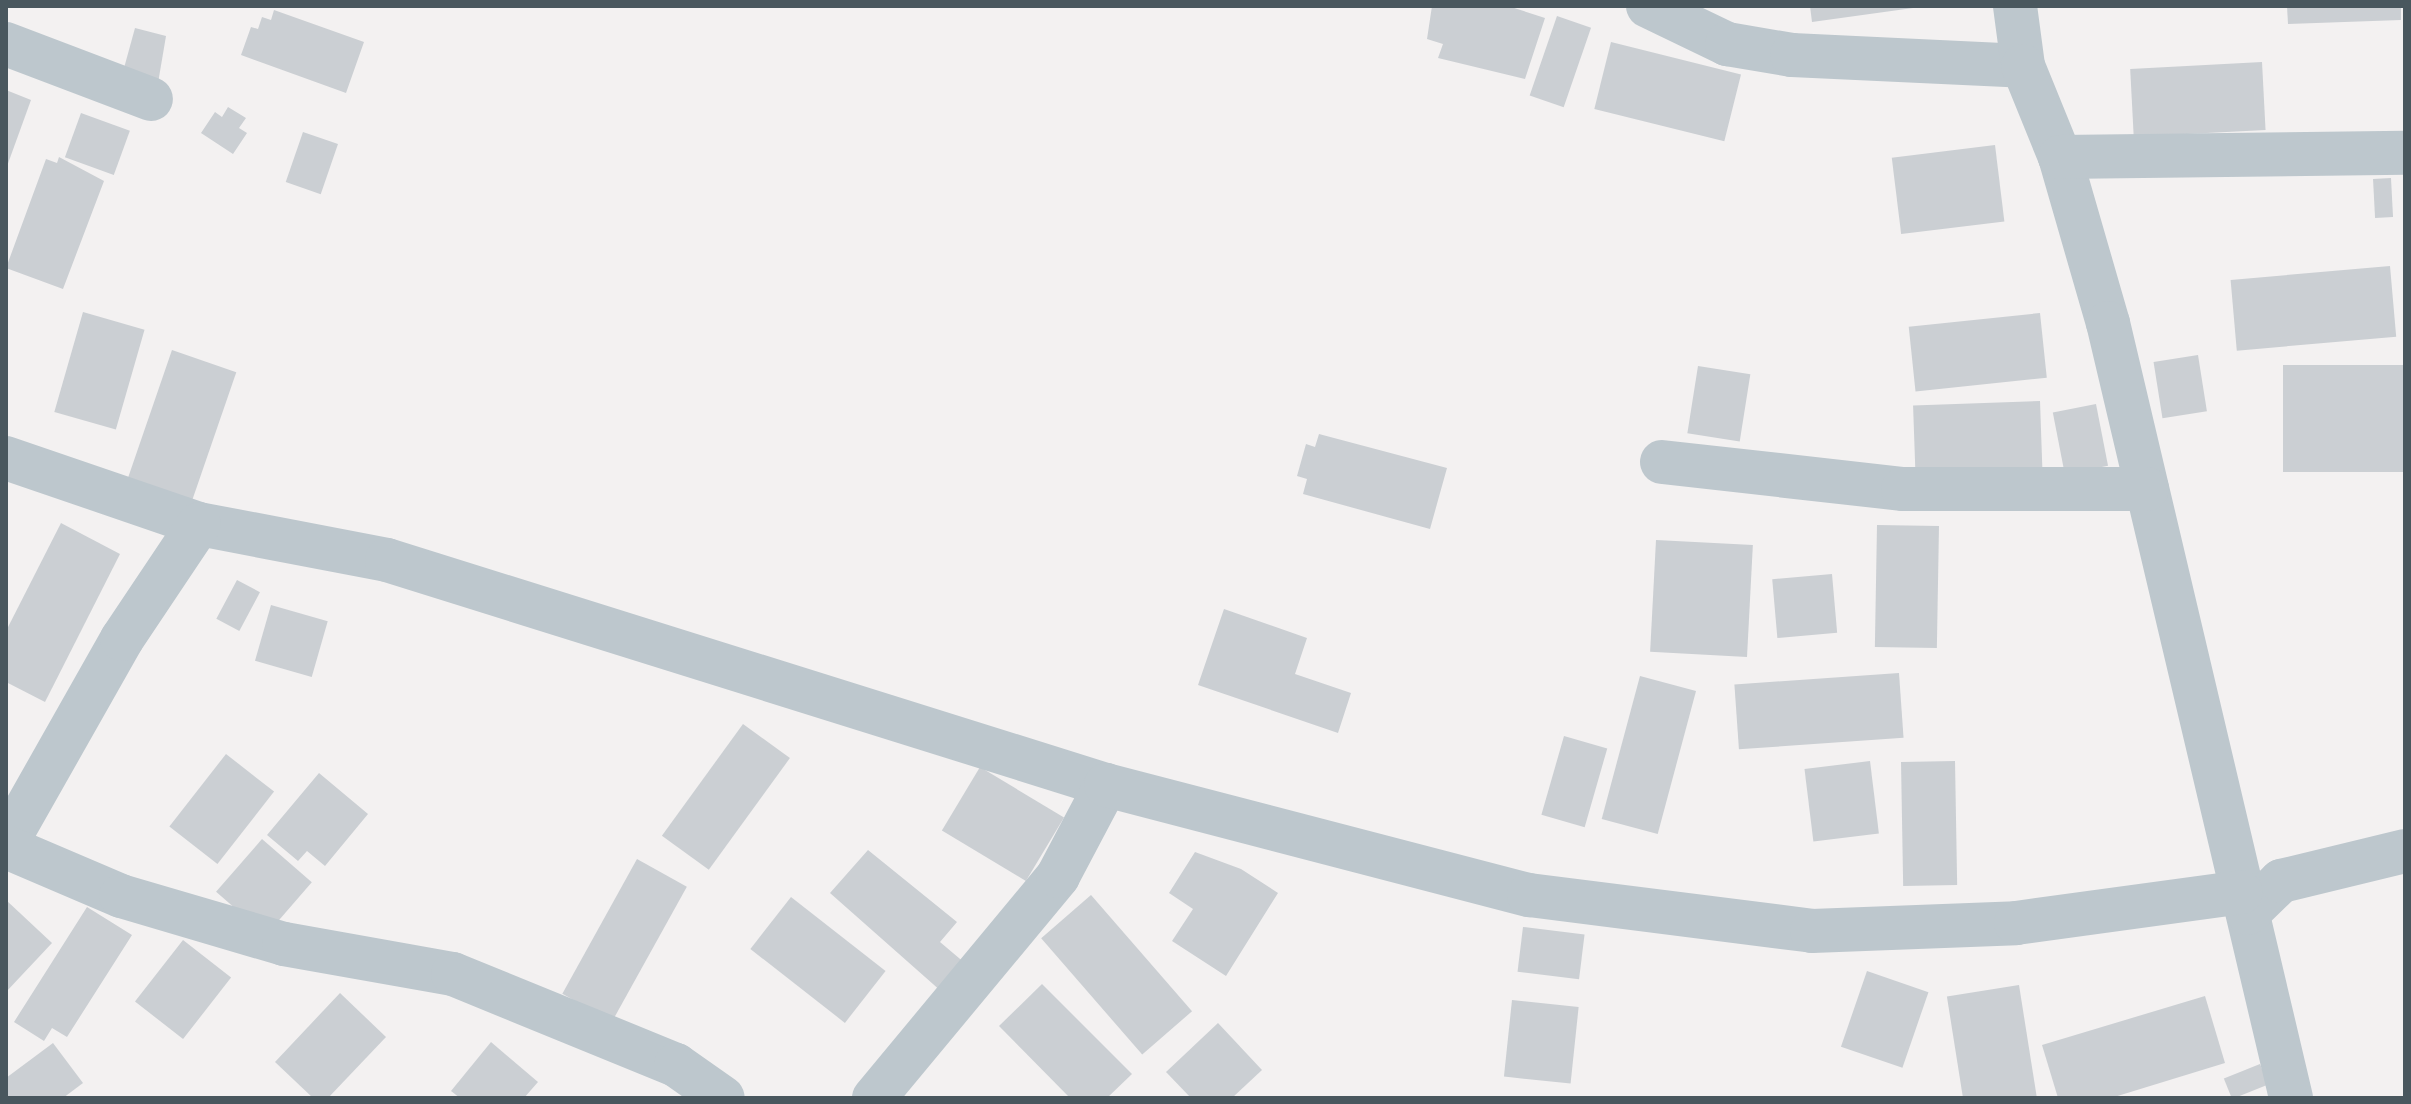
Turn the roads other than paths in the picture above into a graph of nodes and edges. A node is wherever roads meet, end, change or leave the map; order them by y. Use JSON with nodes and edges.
{"nodes":[{"id":1,"x":1648,"y":6,"type":"edge"},
{"id":2,"x":2015,"y":6,"type":"edge"},
{"id":3,"x":6,"y":44,"type":"edge"},
{"id":4,"x":2023,"y":66,"type":"junction"},
{"id":5,"x":151,"y":99,"type":"dead end"},
{"id":6,"x":2405,"y":153,"type":"edge"},
{"id":7,"x":2060,"y":157,"type":"junction"},
{"id":8,"x":6,"y":458,"type":"edge"},
{"id":9,"x":1662,"y":462,"type":"dead end"},
{"id":10,"x":2147,"y":489,"type":"junction"},
{"id":11,"x":199,"y":524,"type":"junction"},
{"id":12,"x":1106,"y":785,"type":"junction"},
{"id":13,"x":6,"y":845,"type":"edge"},
{"id":14,"x":2405,"y":851,"type":"edge"},
{"id":15,"x":2244,"y":902,"type":"junction"},
{"id":16,"x":723,"y":1098,"type":"edge"},
{"id":17,"x":874,"y":1098,"type":"edge"},
{"id":18,"x":2291,"y":1098,"type":"edge"}],
"edges":[{"from":1,"to":4,"type":"street"},
{"from":2,"to":4,"type":"street"},
{"from":3,"to":5,"type":"street"},
{"from":4,"to":7,"type":"street"},
{"from":6,"to":7,"type":"street"},
{"from":7,"to":10,"type":"street"},
{"from":8,"to":11,"type":"street"},
{"from":9,"to":10,"type":"street"},
{"from":10,"to":15,"type":"street"},
{"from":11,"to":12,"type":"street"},
{"from":11,"to":13,"type":"street"},
{"from":12,"to":15,"type":"street"},
{"from":12,"to":17,"type":"street"},
{"from":13,"to":16,"type":"street"},
{"from":14,"to":15,"type":"street"},
{"from":15,"to":18,"type":"street"}]}
